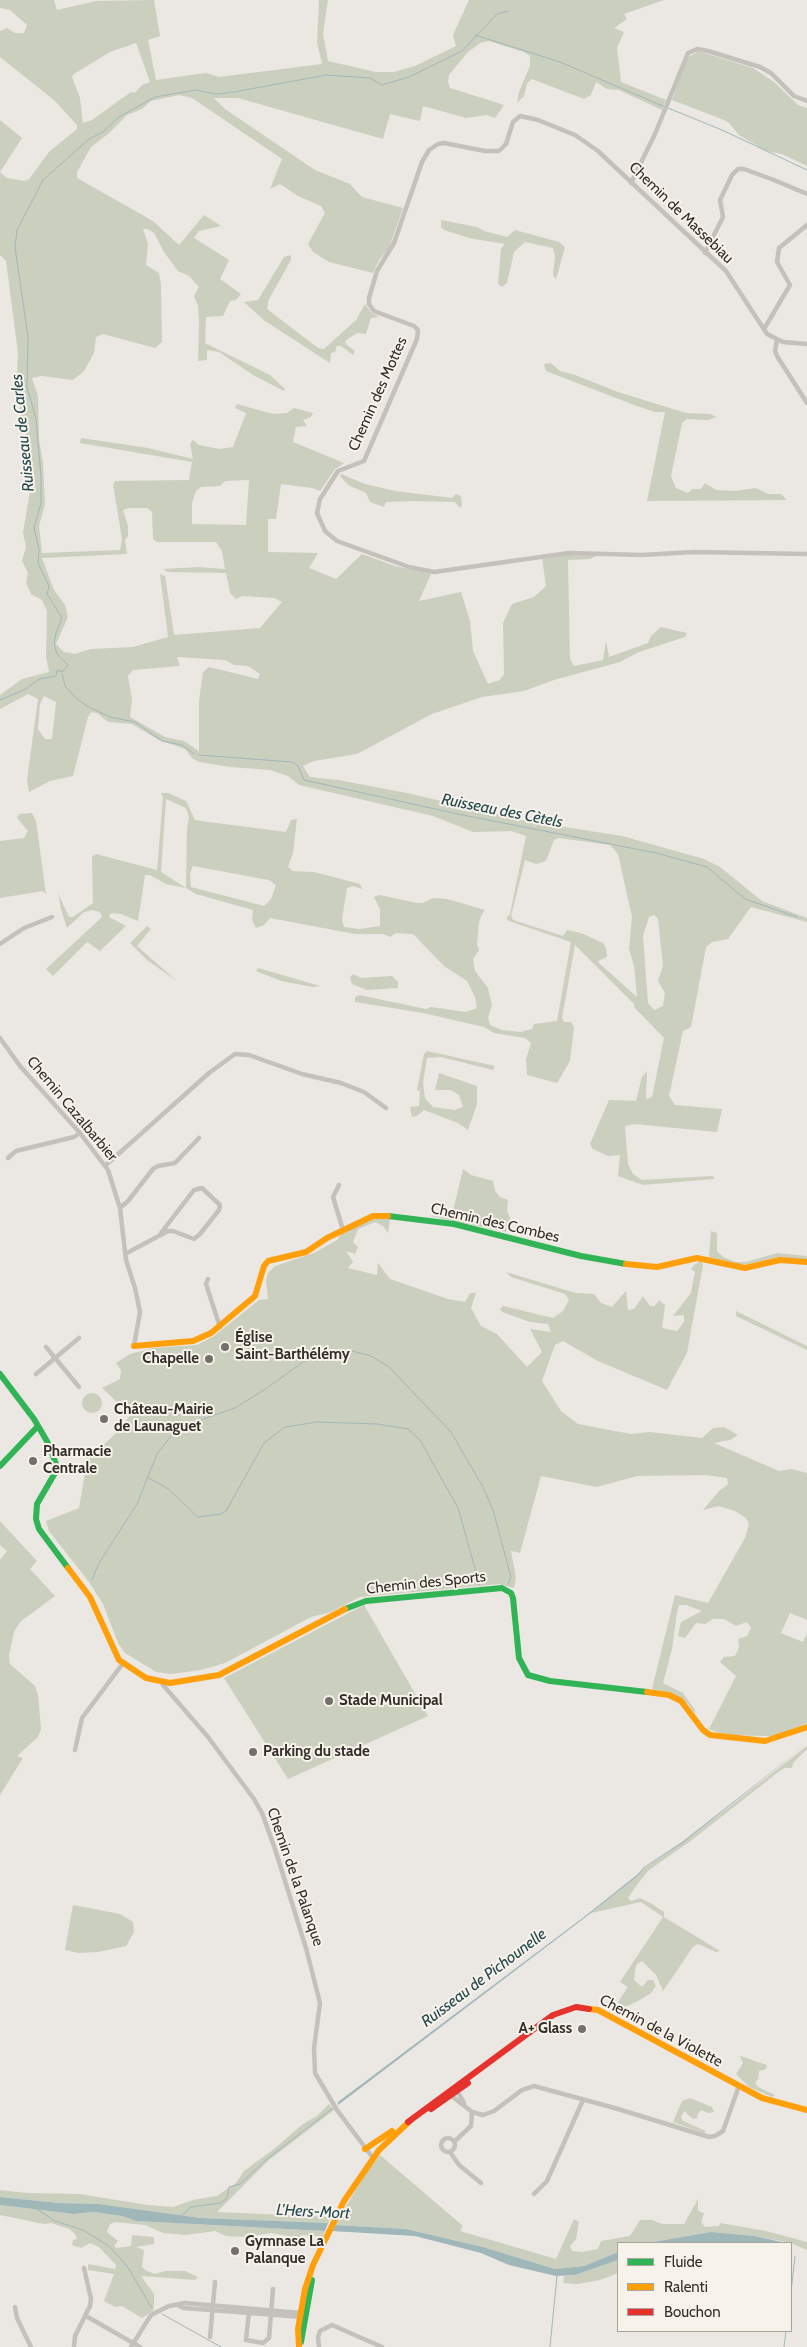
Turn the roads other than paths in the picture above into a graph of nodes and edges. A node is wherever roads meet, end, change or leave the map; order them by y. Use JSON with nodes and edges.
{"nodes":[{"id":1,"x":807,"y":101,"type":"edge"},
{"id":2,"x":520,"y":116,"type":"joint"},
{"id":3,"x":632,"y":183,"type":"junction"},
{"id":4,"x":807,"y":194,"type":"edge"},
{"id":5,"x":807,"y":225,"type":"edge"},
{"id":6,"x":705,"y":253,"type":"junction"},
{"id":7,"x":764,"y":329,"type":"junction"},
{"id":8,"x":778,"y":340,"type":"junction"},
{"id":9,"x":807,"y":344,"type":"edge"},
{"id":10,"x":807,"y":403,"type":"edge"},
{"id":11,"x":807,"y":554,"type":"edge"},
{"id":12,"x":52,"y":917,"type":"dead end"},
{"id":13,"x":0,"y":944,"type":"edge"},
{"id":14,"x":0,"y":1038,"type":"edge"},
{"id":15,"x":386,"y":1108,"type":"dead end"},
{"id":16,"x":80,"y":1133,"type":"junction"},
{"id":17,"x":199,"y":1138,"type":"dead end"},
{"id":18,"x":8,"y":1158,"type":"dead end"},
{"id":19,"x":106,"y":1165,"type":"junction"},
{"id":20,"x":339,"y":1185,"type":"dead end"},
{"id":21,"x":120,"y":1208,"type":"junction"},
{"id":22,"x":343,"y":1230,"type":"junction"},
{"id":23,"x":161,"y":1233,"type":"junction"},
{"id":24,"x":125,"y":1254,"type":"junction"},
{"id":25,"x":807,"y":1262,"type":"edge"},
{"id":26,"x":208,"y":1279,"type":"dead end"},
{"id":27,"x":220,"y":1326,"type":"junction"},
{"id":28,"x":78,"y":1338,"type":"dead end"},
{"id":29,"x":134,"y":1346,"type":"joint"},
{"id":30,"x":46,"y":1347,"type":"dead end"},
{"id":31,"x":56,"y":1359,"type":"junction"},
{"id":32,"x":0,"y":1374,"type":"edge"},
{"id":33,"x":36,"y":1374,"type":"dead end"},
{"id":34,"x":79,"y":1387,"type":"dead end"},
{"id":35,"x":38,"y":1426,"type":"junction"},
{"id":36,"x":0,"y":1466,"type":"edge"},
{"id":37,"x":123,"y":1663,"type":"junction"},
{"id":38,"x":163,"y":1685,"type":"dead end"},
{"id":39,"x":807,"y":1727,"type":"edge"},
{"id":40,"x":75,"y":1750,"type":"dead end"},
{"id":41,"x":739,"y":2086,"type":"junction"},
{"id":42,"x":454,"y":2092,"type":"junction"},
{"id":43,"x":582,"y":2100,"type":"junction"},
{"id":44,"x":464,"y":2103,"type":"junction"},
{"id":45,"x":807,"y":2110,"type":"edge"},
{"id":46,"x":472,"y":2112,"type":"junction"},
{"id":47,"x":409,"y":2120,"type":"junction"},
{"id":48,"x":454,"y":2142,"type":"junction"},
{"id":49,"x":365,"y":2149,"type":"junction"},
{"id":50,"x":450,"y":2152,"type":"junction"},
{"id":51,"x":373,"y":2158,"type":"junction"},
{"id":52,"x":481,"y":2183,"type":"dead end"},
{"id":53,"x":534,"y":2194,"type":"dead end"},
{"id":54,"x":84,"y":2268,"type":"dead end"},
{"id":55,"x":215,"y":2282,"type":"dead end"},
{"id":56,"x":273,"y":2289,"type":"dead end"},
{"id":57,"x":14,"y":2307,"type":"dead end"},
{"id":58,"x":213,"y":2308,"type":"junction"},
{"id":59,"x":249,"y":2311,"type":"junction"},
{"id":60,"x":272,"y":2312,"type":"junction"},
{"id":61,"x":302,"y":2315,"type":"junction"},
{"id":62,"x":86,"y":2316,"type":"junction"},
{"id":63,"x":210,"y":2337,"type":"dead end"},
{"id":64,"x":132,"y":2345,"type":"edge"},
{"id":65,"x":31,"y":2347,"type":"edge"},
{"id":66,"x":74,"y":2347,"type":"edge"},
{"id":67,"x":140,"y":2347,"type":"edge"},
{"id":68,"x":300,"y":2347,"type":"edge"},
{"id":69,"x":319,"y":2347,"type":"edge"},
{"id":70,"x":382,"y":2347,"type":"edge"}],
"edges":[{"from":1,"to":3,"type":"street"},
{"from":2,"to":3,"type":"street","name":"Chemin de Massebiau"},
{"from":2,"to":11,"type":"street","name":"Chemin des Mottes"},
{"from":3,"to":6,"type":"street","name":"Chemin de Massebiau"},
{"from":4,"to":6,"type":"street"},
{"from":5,"to":7,"type":"street"},
{"from":6,"to":7,"type":"street","name":"Chemin de Massebiau"},
{"from":7,"to":8,"type":"street","name":"Chemin de Massebiau"},
{"from":8,"to":9,"type":"street","name":"Chemin de Massebiau"},
{"from":8,"to":10,"type":"street"},
{"from":12,"to":13,"type":"street"},
{"from":14,"to":16,"type":"street","name":"Chemin Cazalbarbier"},
{"from":15,"to":19,"type":"street"},
{"from":16,"to":18,"type":"street"},
{"from":16,"to":19,"type":"street","name":"Chemin Cazalbarbier"},
{"from":17,"to":21,"type":"street"},
{"from":19,"to":21,"type":"street","name":"Chemin Cazalbarbier"},
{"from":20,"to":22,"type":"street"},
{"from":21,"to":24,"type":"street","name":"Chemin Cazalbarbier"},
{"from":22,"to":25,"type":"street","name":"Chemin des Combes"},
{"from":22,"to":27,"type":"street","name":"Chemin des Combes"},
{"from":23,"to":23,"type":"street"},
{"from":23,"to":24,"type":"street"},
{"from":24,"to":29,"type":"street","name":"Chemin Cazalbarbier"},
{"from":26,"to":27,"type":"street"},
{"from":27,"to":29,"type":"street","name":"Chemin des Combes"},
{"from":28,"to":31,"type":"street"},
{"from":30,"to":31,"type":"street"},
{"from":31,"to":33,"type":"street"},
{"from":31,"to":34,"type":"street"},
{"from":32,"to":35,"type":"street"},
{"from":35,"to":36,"type":"street"},
{"from":35,"to":37,"type":"street","name":"Chemin des Sports"},
{"from":37,"to":39,"type":"street","name":"Chemin des Sports"},
{"from":37,"to":40,"type":"street"},
{"from":38,"to":49,"type":"street","name":"Chemin de la Palanque"},
{"from":41,"to":42,"type":"street","name":"Chemin de la Violette"},
{"from":41,"to":43,"type":"street"},
{"from":41,"to":45,"type":"street","name":"Chemin de la Violette"},
{"from":42,"to":44,"type":"street"},
{"from":42,"to":44,"type":"street"},
{"from":42,"to":47,"type":"street","name":"Chemin de la Violette"},
{"from":43,"to":46,"type":"street"},
{"from":43,"to":53,"type":"street"},
{"from":44,"to":46,"type":"street"},
{"from":46,"to":48,"type":"street"},
{"from":47,"to":49,"type":"street","name":"Chemin de la Violette"},
{"from":47,"to":51,"type":"street","name":"Chemin de la Violette"},
{"from":48,"to":50,"type":"street"},
{"from":48,"to":50,"type":"street"},
{"from":49,"to":51,"type":"street","name":"Chemin de la Palanque"},
{"from":50,"to":52,"type":"street"},
{"from":51,"to":61,"type":"street"},
{"from":54,"to":62,"type":"street"},
{"from":55,"to":58,"type":"street"},
{"from":56,"to":60,"type":"street"},
{"from":57,"to":65,"type":"street"},
{"from":58,"to":59,"type":"street"},
{"from":58,"to":63,"type":"street"},
{"from":58,"to":64,"type":"street"},
{"from":59,"to":60,"type":"street"},
{"from":59,"to":60,"type":"street"},
{"from":60,"to":61,"type":"street"},
{"from":61,"to":68,"type":"street"},
{"from":62,"to":64,"type":"street"},
{"from":62,"to":66,"type":"street"},
{"from":64,"to":67,"type":"street"},
{"from":69,"to":70,"type":"street"}]}
